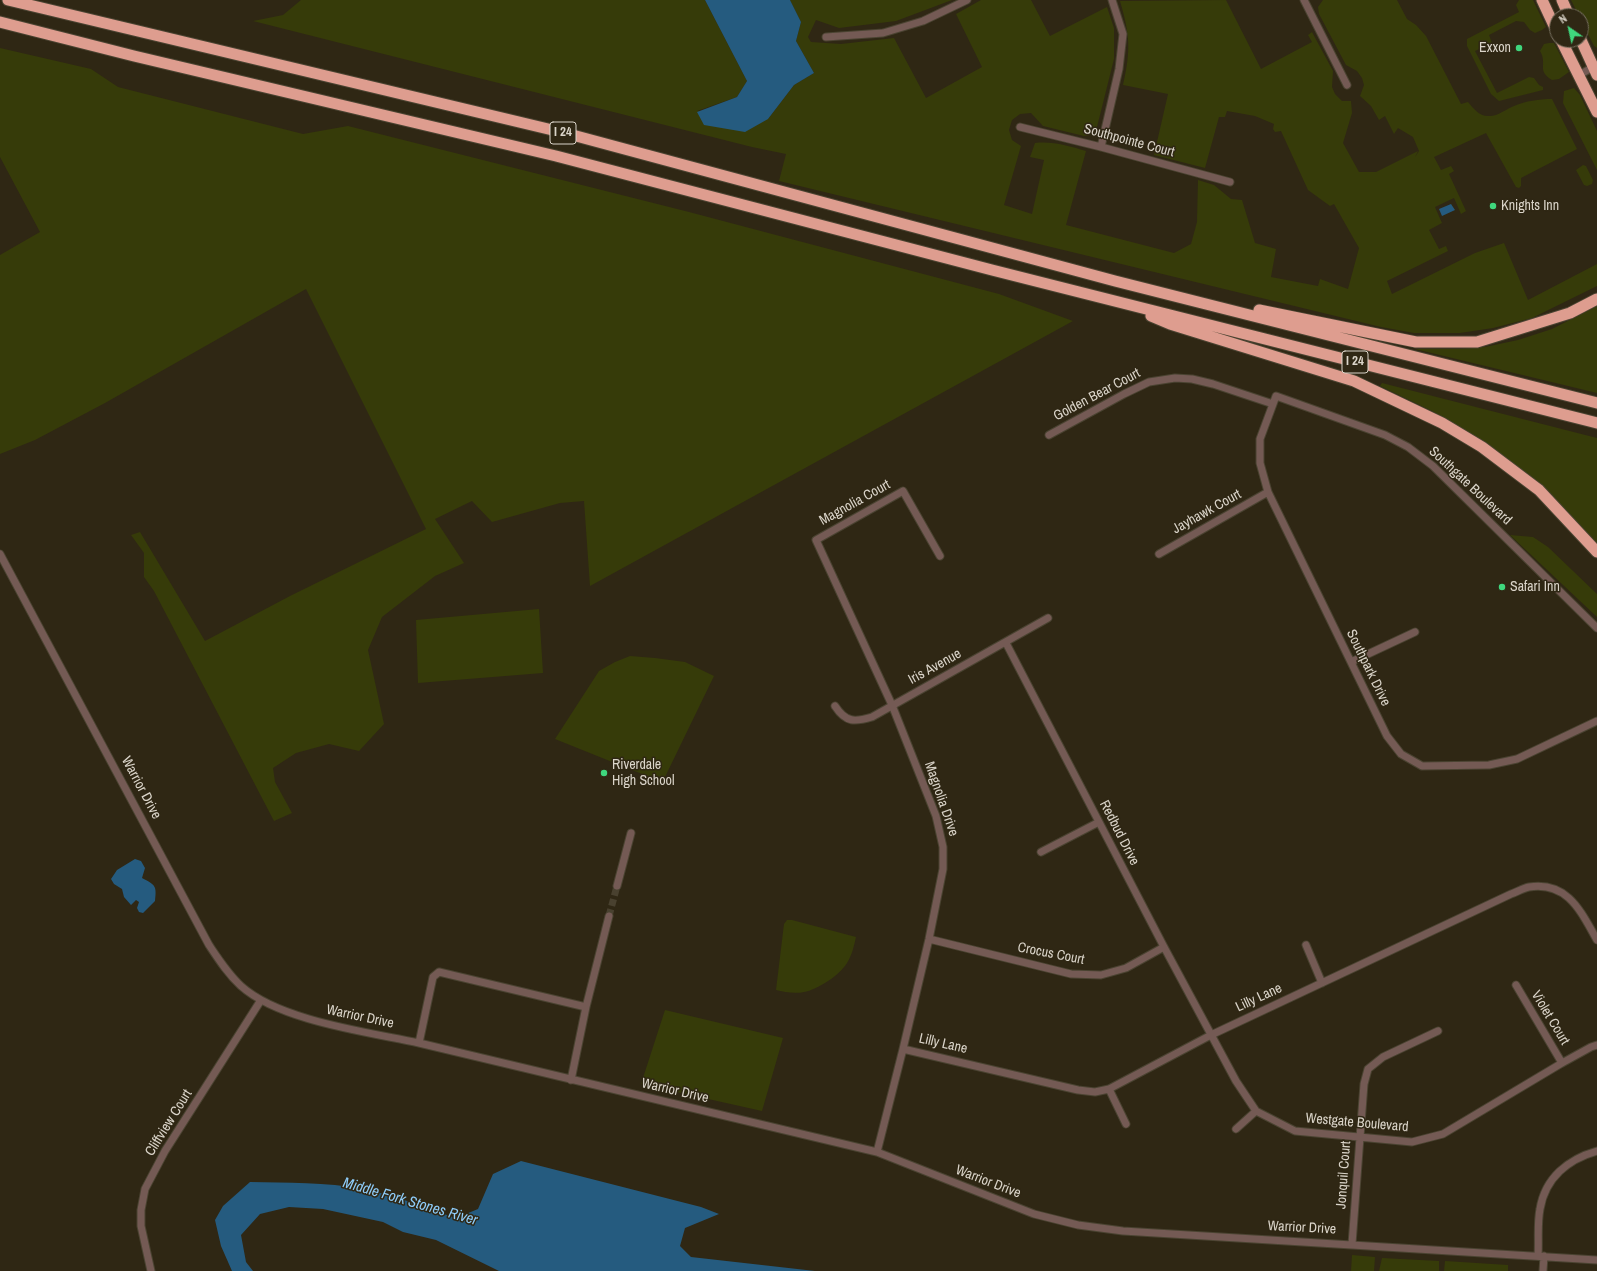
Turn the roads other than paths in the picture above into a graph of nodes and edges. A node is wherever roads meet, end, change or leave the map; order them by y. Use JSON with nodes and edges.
{"nodes":[{"id":1,"x":8,"y":0,"type":"edge"},
{"id":2,"x":967,"y":0,"type":"edge"},
{"id":3,"x":1112,"y":0,"type":"edge"},
{"id":4,"x":1542,"y":0,"type":"edge"},
{"id":5,"x":1306,"y":1,"type":"edge"},
{"id":6,"x":1549,"y":15,"type":"edge"},
{"id":7,"x":0,"y":22,"type":"edge"},
{"id":8,"x":0,"y":29,"type":"edge"},
{"id":9,"x":826,"y":37,"type":"dead end"},
{"id":10,"x":1565,"y":48,"type":"edge"},
{"id":11,"x":1585,"y":48,"type":"edge"},
{"id":12,"x":134,"y":56,"type":"junction"},
{"id":13,"x":1596,"y":69,"type":"edge"},
{"id":14,"x":1579,"y":75,"type":"junction"},
{"id":15,"x":1347,"y":85,"type":"dead end"},
{"id":16,"x":1597,"y":112,"type":"edge"},
{"id":17,"x":1020,"y":127,"type":"dead end"},
{"id":18,"x":1101,"y":147,"type":"junction"},
{"id":19,"x":1230,"y":182,"type":"dead end"},
{"id":20,"x":1115,"y":280,"type":"junction"},
{"id":21,"x":1597,"y":299,"type":"edge"},
{"id":22,"x":1114,"y":301,"type":"junction"},
{"id":23,"x":1276,"y":396,"type":"joint"},
{"id":24,"x":1597,"y":403,"type":"edge"},
{"id":25,"x":1273,"y":404,"type":"junction"},
{"id":26,"x":1597,"y":423,"type":"edge"},
{"id":27,"x":1049,"y":435,"type":"dead end"},
{"id":28,"x":1268,"y":492,"type":"junction"},
{"id":29,"x":816,"y":540,"type":"joint"},
{"id":30,"x":1597,"y":552,"type":"edge"},
{"id":31,"x":0,"y":554,"type":"edge"},
{"id":32,"x":1159,"y":554,"type":"dead end"},
{"id":33,"x":940,"y":556,"type":"dead end"},
{"id":34,"x":1048,"y":618,"type":"dead end"},
{"id":35,"x":1597,"y":628,"type":"edge"},
{"id":36,"x":1415,"y":632,"type":"dead end"},
{"id":37,"x":1006,"y":642,"type":"junction"},
{"id":38,"x":1351,"y":662,"type":"junction"},
{"id":39,"x":835,"y":706,"type":"dead end"},
{"id":40,"x":892,"y":706,"type":"junction"},
{"id":41,"x":1597,"y":721,"type":"edge"},
{"id":42,"x":1099,"y":822,"type":"junction"},
{"id":43,"x":631,"y":833,"type":"dead end"},
{"id":44,"x":1040,"y":852,"type":"dead end"},
{"id":45,"x":617,"y":886,"type":"tunnel mouth"},
{"id":46,"x":609,"y":916,"type":"tunnel mouth"},
{"id":47,"x":928,"y":938,"type":"junction"},
{"id":48,"x":1597,"y":940,"type":"edge"},
{"id":49,"x":1306,"y":945,"type":"dead end"},
{"id":50,"x":1164,"y":947,"type":"junction"},
{"id":51,"x":1322,"y":983,"type":"junction"},
{"id":52,"x":1516,"y":985,"type":"dead end"},
{"id":53,"x":261,"y":1000,"type":"junction"},
{"id":54,"x":586,"y":1007,"type":"junction"},
{"id":55,"x":1438,"y":1031,"type":"dead end"},
{"id":56,"x":1211,"y":1036,"type":"junction"},
{"id":57,"x":419,"y":1043,"type":"junction"},
{"id":58,"x":1597,"y":1045,"type":"edge"},
{"id":59,"x":904,"y":1048,"type":"junction"},
{"id":60,"x":1562,"y":1063,"type":"junction"},
{"id":61,"x":571,"y":1080,"type":"junction"},
{"id":62,"x":1109,"y":1089,"type":"junction"},
{"id":63,"x":1256,"y":1111,"type":"junction"},
{"id":64,"x":1126,"y":1124,"type":"dead end"},
{"id":65,"x":1236,"y":1129,"type":"dead end"},
{"id":66,"x":1359,"y":1138,"type":"junction"},
{"id":67,"x":1597,"y":1151,"type":"edge"},
{"id":68,"x":877,"y":1152,"type":"junction"},
{"id":69,"x":1352,"y":1244,"type":"junction"},
{"id":70,"x":1541,"y":1256,"type":"junction"},
{"id":71,"x":1597,"y":1260,"type":"edge"},
{"id":72,"x":151,"y":1271,"type":"edge"},
{"id":73,"x":1543,"y":1271,"type":"edge"}],
"edges":[{"from":1,"to":20,"type":"highway","number":"I 24"},
{"from":2,"to":9,"type":"street"},
{"from":3,"to":18,"type":"street"},
{"from":4,"to":6,"type":"highway"},
{"from":5,"to":15,"type":"street"},
{"from":7,"to":12,"type":"highway","number":"I 24"},
{"from":8,"to":12,"type":"highway"},
{"from":10,"to":14,"type":"highway"},
{"from":11,"to":13,"type":"highway"},
{"from":12,"to":22,"type":"highway","number":"I 24"},
{"from":13,"to":14,"type":"street"},
{"from":14,"to":16,"type":"highway"},
{"from":17,"to":18,"type":"street","name":"Southpointe Court"},
{"from":18,"to":19,"type":"street","name":"Southpointe Court"},
{"from":20,"to":21,"type":"highway"},
{"from":20,"to":24,"type":"highway","number":"I 24"},
{"from":22,"to":26,"type":"highway","number":"I 24"},
{"from":22,"to":30,"type":"highway"},
{"from":23,"to":25,"type":"street","name":"Southpark Drive"},
{"from":23,"to":35,"type":"street","name":"Southgate Boulevard"},
{"from":25,"to":27,"type":"street","name":"Golden Bear Court"},
{"from":25,"to":28,"type":"street","name":"Southpark Drive"},
{"from":28,"to":32,"type":"street","name":"Jayhawk Court"},
{"from":28,"to":38,"type":"street","name":"Southpark Drive"},
{"from":29,"to":33,"type":"street","name":"Magnolia Court"},
{"from":29,"to":40,"type":"street","name":"Magnolia Drive"},
{"from":31,"to":53,"type":"street","name":"Warrior Drive"},
{"from":34,"to":37,"type":"street","name":"Iris Avenue"},
{"from":36,"to":38,"type":"street"},
{"from":37,"to":40,"type":"street","name":"Iris Avenue"},
{"from":37,"to":42,"type":"street","name":"Redbud Drive"},
{"from":38,"to":41,"type":"street","name":"Southpark Drive"},
{"from":39,"to":40,"type":"street","name":"Iris Avenue"},
{"from":40,"to":47,"type":"street","name":"Magnolia Drive"},
{"from":42,"to":44,"type":"street"},
{"from":42,"to":50,"type":"street","name":"Redbud Drive"},
{"from":43,"to":45,"type":"street"},
{"from":46,"to":54,"type":"street"},
{"from":47,"to":50,"type":"street","name":"Crocus Court"},
{"from":47,"to":59,"type":"street","name":"Magnolia Drive"},
{"from":48,"to":51,"type":"street","name":"Lilly Lane"},
{"from":49,"to":51,"type":"street"},
{"from":50,"to":56,"type":"street","name":"Redbud Drive"},
{"from":51,"to":56,"type":"street","name":"Lilly Lane"},
{"from":52,"to":60,"type":"street","name":"Violet Court"},
{"from":53,"to":57,"type":"street","name":"Warrior Drive"},
{"from":53,"to":72,"type":"street","name":"Cliffview Court"},
{"from":54,"to":57,"type":"street"},
{"from":54,"to":61,"type":"street"},
{"from":55,"to":66,"type":"street","name":"Jonquil Court"},
{"from":56,"to":62,"type":"street","name":"Lilly Lane"},
{"from":56,"to":63,"type":"street","name":"Westgate Boulevard"},
{"from":57,"to":61,"type":"street","name":"Warrior Drive"},
{"from":58,"to":60,"type":"street","name":"Westgate Boulevard"},
{"from":59,"to":62,"type":"street","name":"Lilly Lane"},
{"from":59,"to":68,"type":"street","name":"Magnolia Drive"},
{"from":60,"to":66,"type":"street","name":"Westgate Boulevard"},
{"from":61,"to":68,"type":"street","name":"Warrior Drive"},
{"from":62,"to":64,"type":"street"},
{"from":63,"to":65,"type":"street"},
{"from":63,"to":66,"type":"street","name":"Westgate Boulevard"},
{"from":66,"to":69,"type":"street","name":"Jonquil Court"},
{"from":67,"to":70,"type":"street"},
{"from":68,"to":69,"type":"street","name":"Warrior Drive"},
{"from":69,"to":70,"type":"street","name":"Warrior Drive"},
{"from":70,"to":71,"type":"street","name":"Warrior Drive"},
{"from":70,"to":73,"type":"street"}]}
